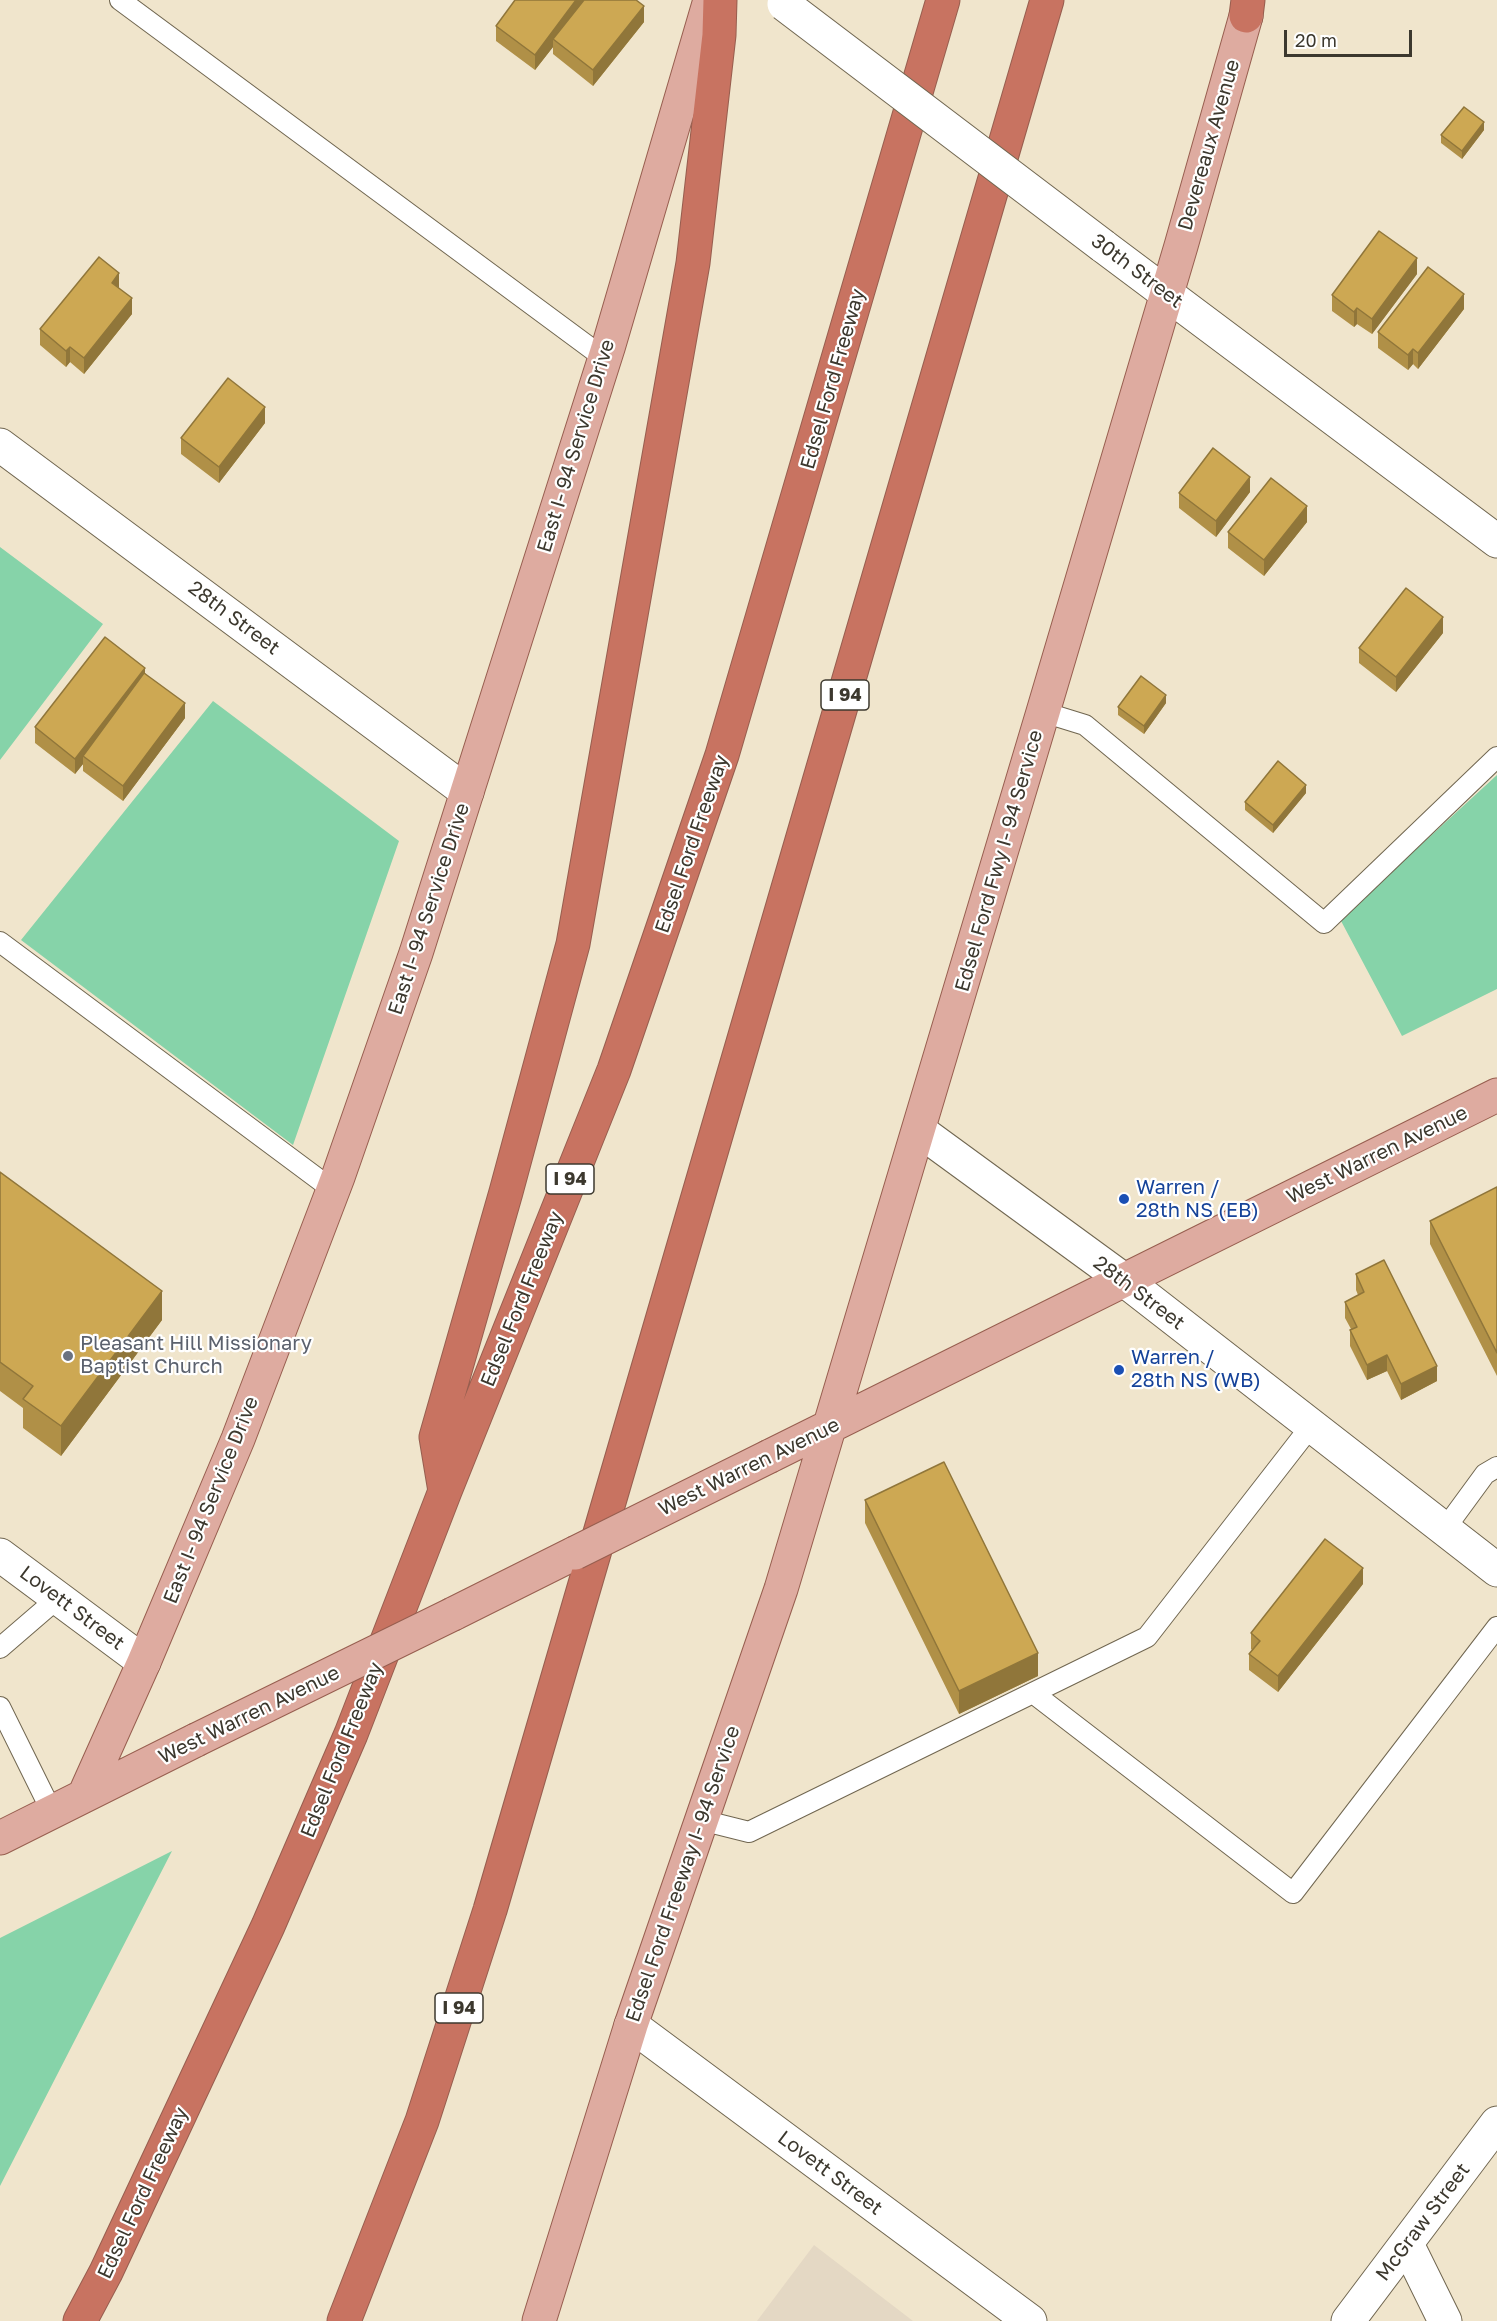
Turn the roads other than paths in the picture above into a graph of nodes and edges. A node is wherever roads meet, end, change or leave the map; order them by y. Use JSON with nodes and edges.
{"nodes":[{"id":1,"x":120,"y":0,"type":"edge"},
{"id":2,"x":710,"y":0,"type":"edge"},
{"id":3,"x":720,"y":0,"type":"edge"},
{"id":4,"x":944,"y":0,"type":"edge"},
{"id":5,"x":1047,"y":0,"type":"edge"},
{"id":6,"x":781,"y":2,"type":"edge"},
{"id":7,"x":1250,"y":5,"type":"edge"},
{"id":8,"x":1167,"y":293,"type":"junction"},
{"id":9,"x":604,"y":358,"type":"junction"},
{"id":10,"x":0,"y":445,"type":"edge"},
{"id":11,"x":1497,"y":541,"type":"edge"},
{"id":12,"x":1043,"y":712,"type":"junction"},
{"id":13,"x":1497,"y":757,"type":"edge"},
{"id":14,"x":467,"y":792,"type":"junction"},
{"id":15,"x":0,"y":942,"type":"edge"},
{"id":16,"x":1497,"y":1095,"type":"edge"},
{"id":17,"x":920,"y":1131,"type":"junction"},
{"id":18,"x":333,"y":1190,"type":"junction"},
{"id":19,"x":1124,"y":1280,"type":"junction"},
{"id":20,"x":1311,"y":1426,"type":"junction"},
{"id":21,"x":830,"y":1428,"type":"junction"},
{"id":22,"x":1497,"y":1467,"type":"edge"},
{"id":23,"x":445,"y":1491,"type":"junction"},
{"id":24,"x":1444,"y":1530,"type":"junction"},
{"id":25,"x":0,"y":1555,"type":"edge"},
{"id":26,"x":1497,"y":1570,"type":"edge"},
{"id":27,"x":58,"y":1598,"type":"junction"},
{"id":28,"x":1497,"y":1627,"type":"edge"},
{"id":29,"x":0,"y":1648,"type":"edge"},
{"id":30,"x":144,"y":1662,"type":"junction"},
{"id":31,"x":1033,"y":1693,"type":"junction"},
{"id":32,"x":1,"y":1709,"type":"edge"},
{"id":33,"x":6,"y":1731,"type":"edge"},
{"id":34,"x":84,"y":1796,"type":"junction"},
{"id":35,"x":52,"y":1812,"type":"junction"},
{"id":36,"x":701,"y":1820,"type":"junction"},
{"id":37,"x":0,"y":1838,"type":"edge"},
{"id":38,"x":631,"y":2025,"type":"junction"},
{"id":39,"x":1497,"y":2123,"type":"edge"},
{"id":40,"x":1407,"y":2244,"type":"junction"},
{"id":41,"x":80,"y":2321,"type":"edge"},
{"id":42,"x":344,"y":2321,"type":"edge"},
{"id":43,"x":539,"y":2321,"type":"edge"},
{"id":44,"x":1030,"y":2321,"type":"edge"},
{"id":45,"x":1348,"y":2321,"type":"edge"},
{"id":46,"x":1445,"y":2321,"type":"edge"}],
"edges":[{"from":1,"to":9,"type":"lane"},
{"from":2,"to":9,"type":"main road","name":"East I- 94 Service Drive"},
{"from":3,"to":23,"type":"highway"},
{"from":4,"to":23,"type":"highway","name":"Edsel Ford Freeway","number":"I 94"},
{"from":5,"to":42,"type":"highway","number":"I 94"},
{"from":6,"to":8,"type":"street","name":"30th Street","bridge":true},
{"from":7,"to":8,"type":"main road","name":"Devereaux Avenue"},
{"from":8,"to":11,"type":"street","name":"30th Street"},
{"from":8,"to":12,"type":"main road","name":"Edsel Ford Fwy I- 94 Service"},
{"from":9,"to":14,"type":"main road","name":"East I- 94 Service Drive"},
{"from":10,"to":14,"type":"street","name":"28th Street"},
{"from":12,"to":13,"type":"lane"},
{"from":12,"to":17,"type":"main road","name":"Edsel Ford Fwy I- 94 Service"},
{"from":14,"to":18,"type":"main road","name":"East I- 94 Service Drive"},
{"from":15,"to":18,"type":"lane"},
{"from":16,"to":19,"type":"main road","name":"West Warren Avenue"},
{"from":17,"to":19,"type":"street","name":"28th Street"},
{"from":17,"to":21,"type":"main road","name":"Edsel Ford Fwy I- 94 Service"},
{"from":18,"to":30,"type":"main road","name":"East I- 94 Service Drive"},
{"from":19,"to":20,"type":"street","name":"28th Street"},
{"from":19,"to":21,"type":"main road","name":"West Warren Avenue"},
{"from":20,"to":24,"type":"street","name":"28th Street"},
{"from":20,"to":31,"type":"lane"},
{"from":21,"to":34,"type":"main road","name":"West Warren Avenue","bridge":true},
{"from":21,"to":36,"type":"main road","name":"Edsel Ford Freeway I- 94 Service"},
{"from":22,"to":24,"type":"lane"},
{"from":23,"to":41,"type":"highway","name":"Edsel Ford Freeway","number":"I 94"},
{"from":24,"to":26,"type":"street","name":"28th Street"},
{"from":25,"to":27,"type":"street","name":"Lovett Street"},
{"from":27,"to":29,"type":"lane"},
{"from":27,"to":30,"type":"street","name":"Lovett Street"},
{"from":28,"to":31,"type":"lane"},
{"from":30,"to":34,"type":"main road","name":"East I- 94 Service Drive"},
{"from":31,"to":36,"type":"lane"},
{"from":32,"to":33,"type":"lane"},
{"from":33,"to":35,"type":"lane"},
{"from":34,"to":35,"type":"main road","name":"West Warren Avenue"},
{"from":35,"to":37,"type":"main road","name":"West Warren Avenue"},
{"from":36,"to":38,"type":"main road","name":"Edsel Ford Freeway I- 94 Service"},
{"from":38,"to":43,"type":"main road","name":"Edsel Ford Freeway I- 94 Service"},
{"from":38,"to":44,"type":"street","name":"Lovett Street"},
{"from":39,"to":40,"type":"street","name":"McGraw Street"},
{"from":40,"to":45,"type":"street","name":"McGraw Street"},
{"from":40,"to":46,"type":"street"}]}
